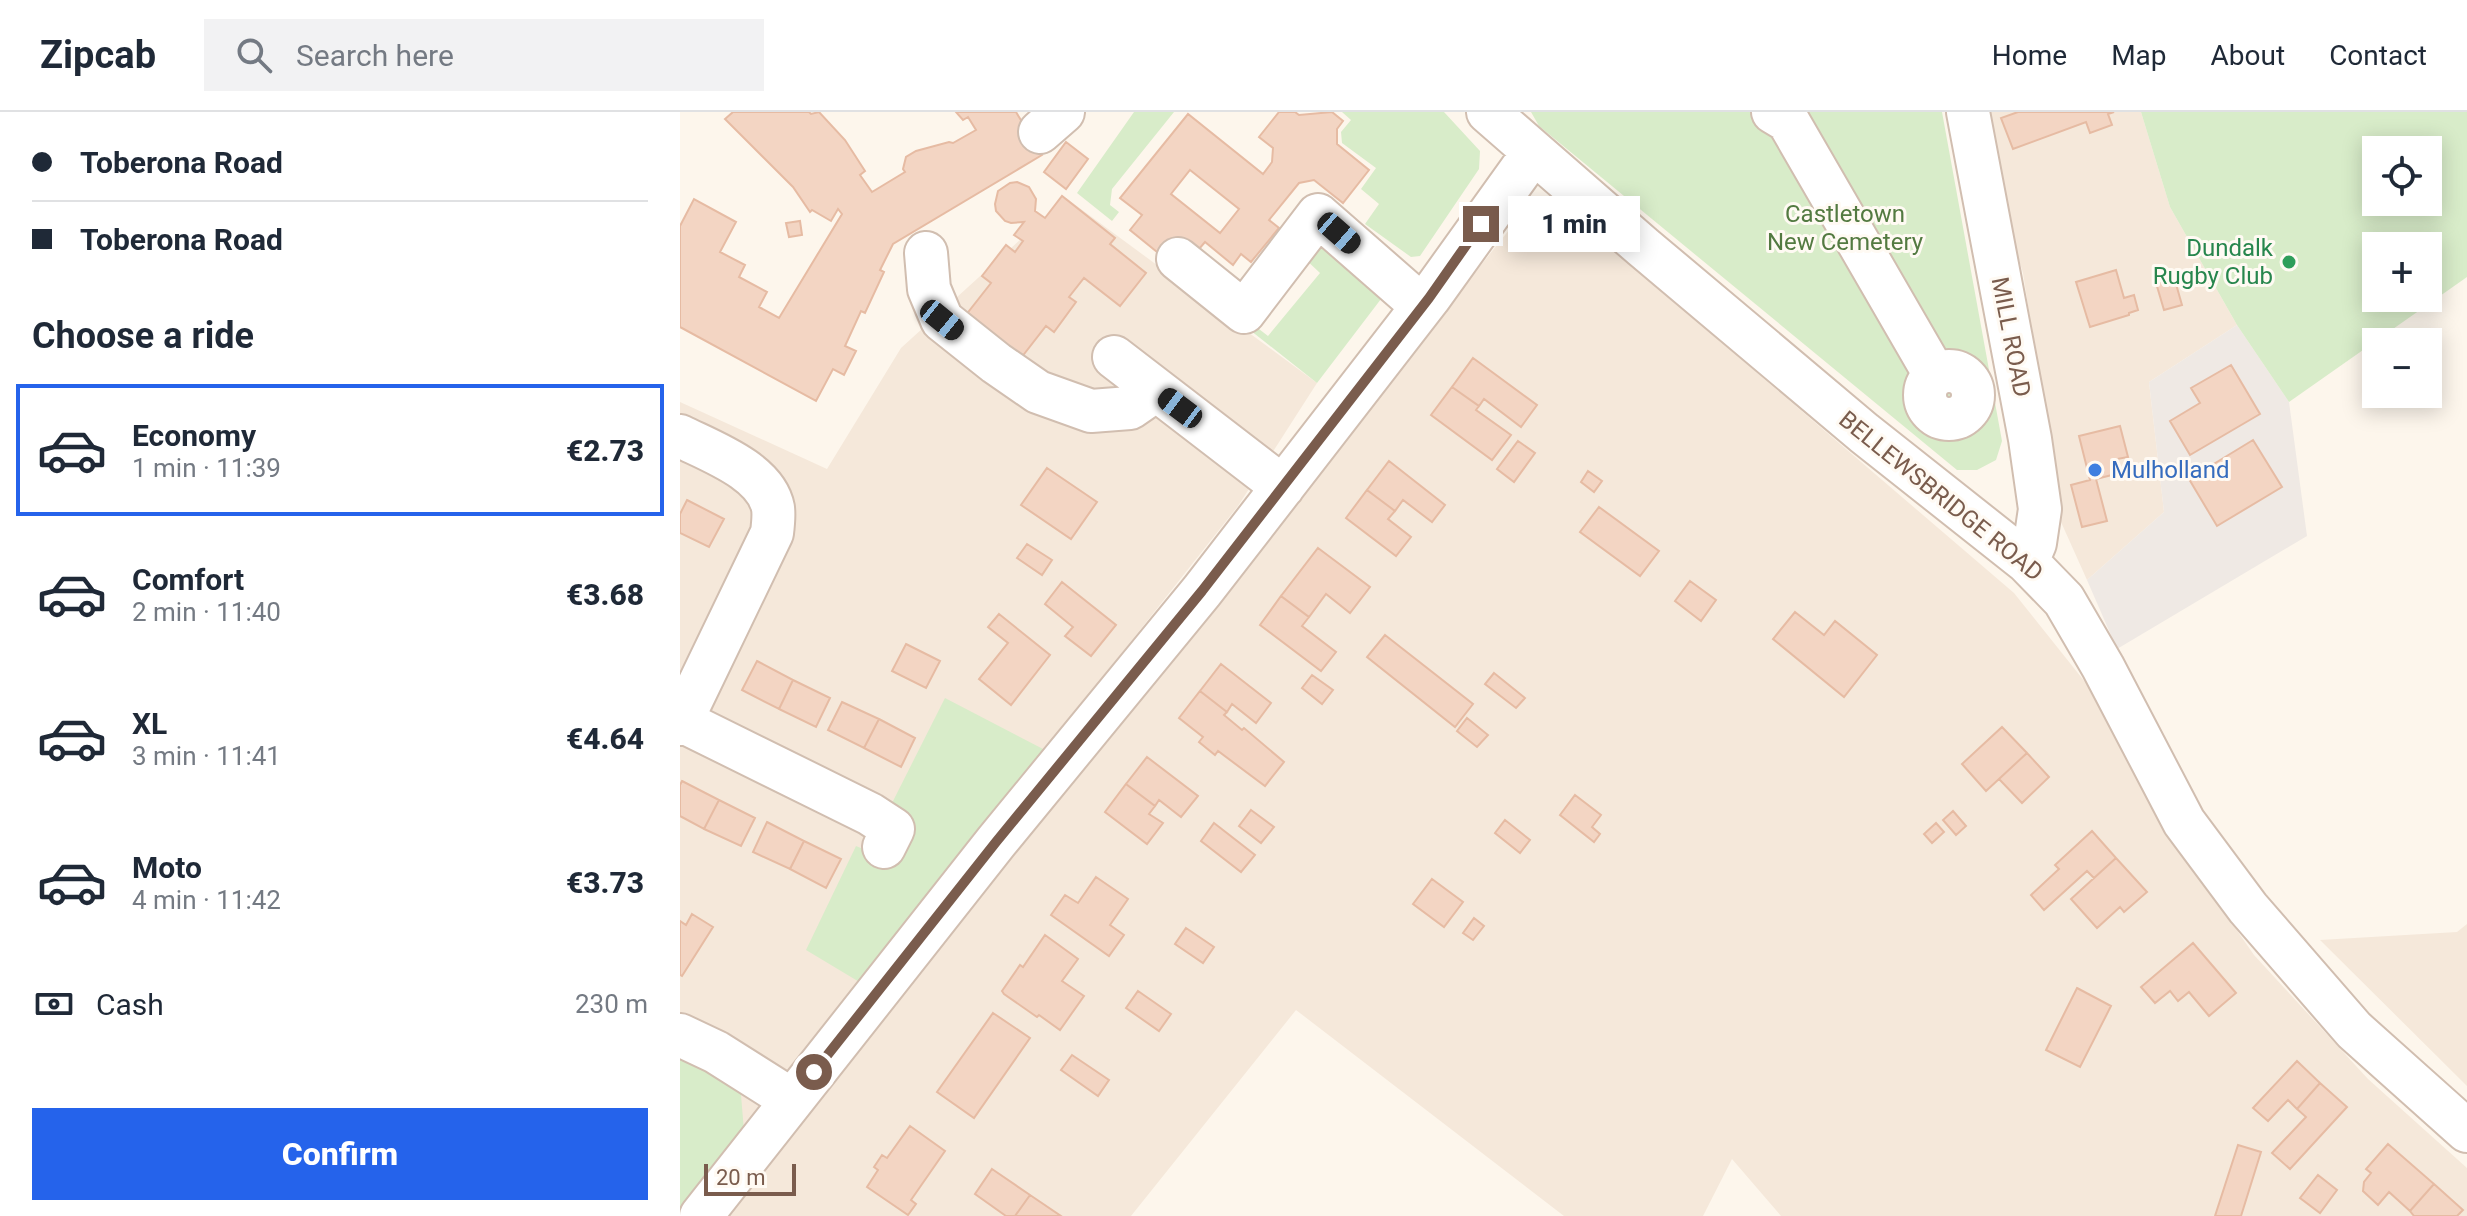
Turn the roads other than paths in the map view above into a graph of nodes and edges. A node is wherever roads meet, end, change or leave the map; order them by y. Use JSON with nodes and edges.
{"nodes":[{"id":1,"x":1488,"y":112,"type":"edge"},
{"id":2,"x":1773,"y":112,"type":"edge"},
{"id":3,"x":1968,"y":112,"type":"edge"},
{"id":4,"x":1533,"y":153,"type":"junction"},
{"id":5,"x":926,"y":253,"type":"dead end"},
{"id":6,"x":1178,"y":259,"type":"dead end"},
{"id":7,"x":1422,"y":306,"type":"junction"},
{"id":8,"x":1114,"y":357,"type":"dead end"},
{"id":9,"x":1935,"y":375,"type":"dead end"},
{"id":10,"x":1156,"y":390,"type":"junction"},
{"id":11,"x":680,"y":436,"type":"edge"},
{"id":12,"x":1283,"y":487,"type":"junction"},
{"id":13,"x":2027,"y":562,"type":"junction"},
{"id":14,"x":681,"y":722,"type":"edge"},
{"id":15,"x":884,"y":847,"type":"dead end"},
{"id":16,"x":680,"y":1035,"type":"edge"},
{"id":17,"x":792,"y":1100,"type":"junction"},
{"id":18,"x":2467,"y":1131,"type":"edge"},
{"id":19,"x":701,"y":1216,"type":"edge"}],
"edges":[{"from":1,"to":4,"type":"street","name":"BELLEWSBRIDGE ROAD"},
{"from":2,"to":9,"type":"street"},
{"from":3,"to":13,"type":"street","name":"MILL ROAD"},
{"from":4,"to":7,"type":"street"},
{"from":4,"to":13,"type":"street","name":"BELLEWSBRIDGE ROAD"},
{"from":5,"to":10,"type":"street"},
{"from":6,"to":7,"type":"street"},
{"from":7,"to":12,"type":"street"},
{"from":8,"to":10,"type":"street"},
{"from":10,"to":12,"type":"street"},
{"from":11,"to":14,"type":"street"},
{"from":12,"to":17,"type":"street"},
{"from":13,"to":18,"type":"street","name":"BELLEWSBRIDGE ROAD"},
{"from":14,"to":15,"type":"street"},
{"from":16,"to":17,"type":"street"},
{"from":17,"to":19,"type":"street"}]}
